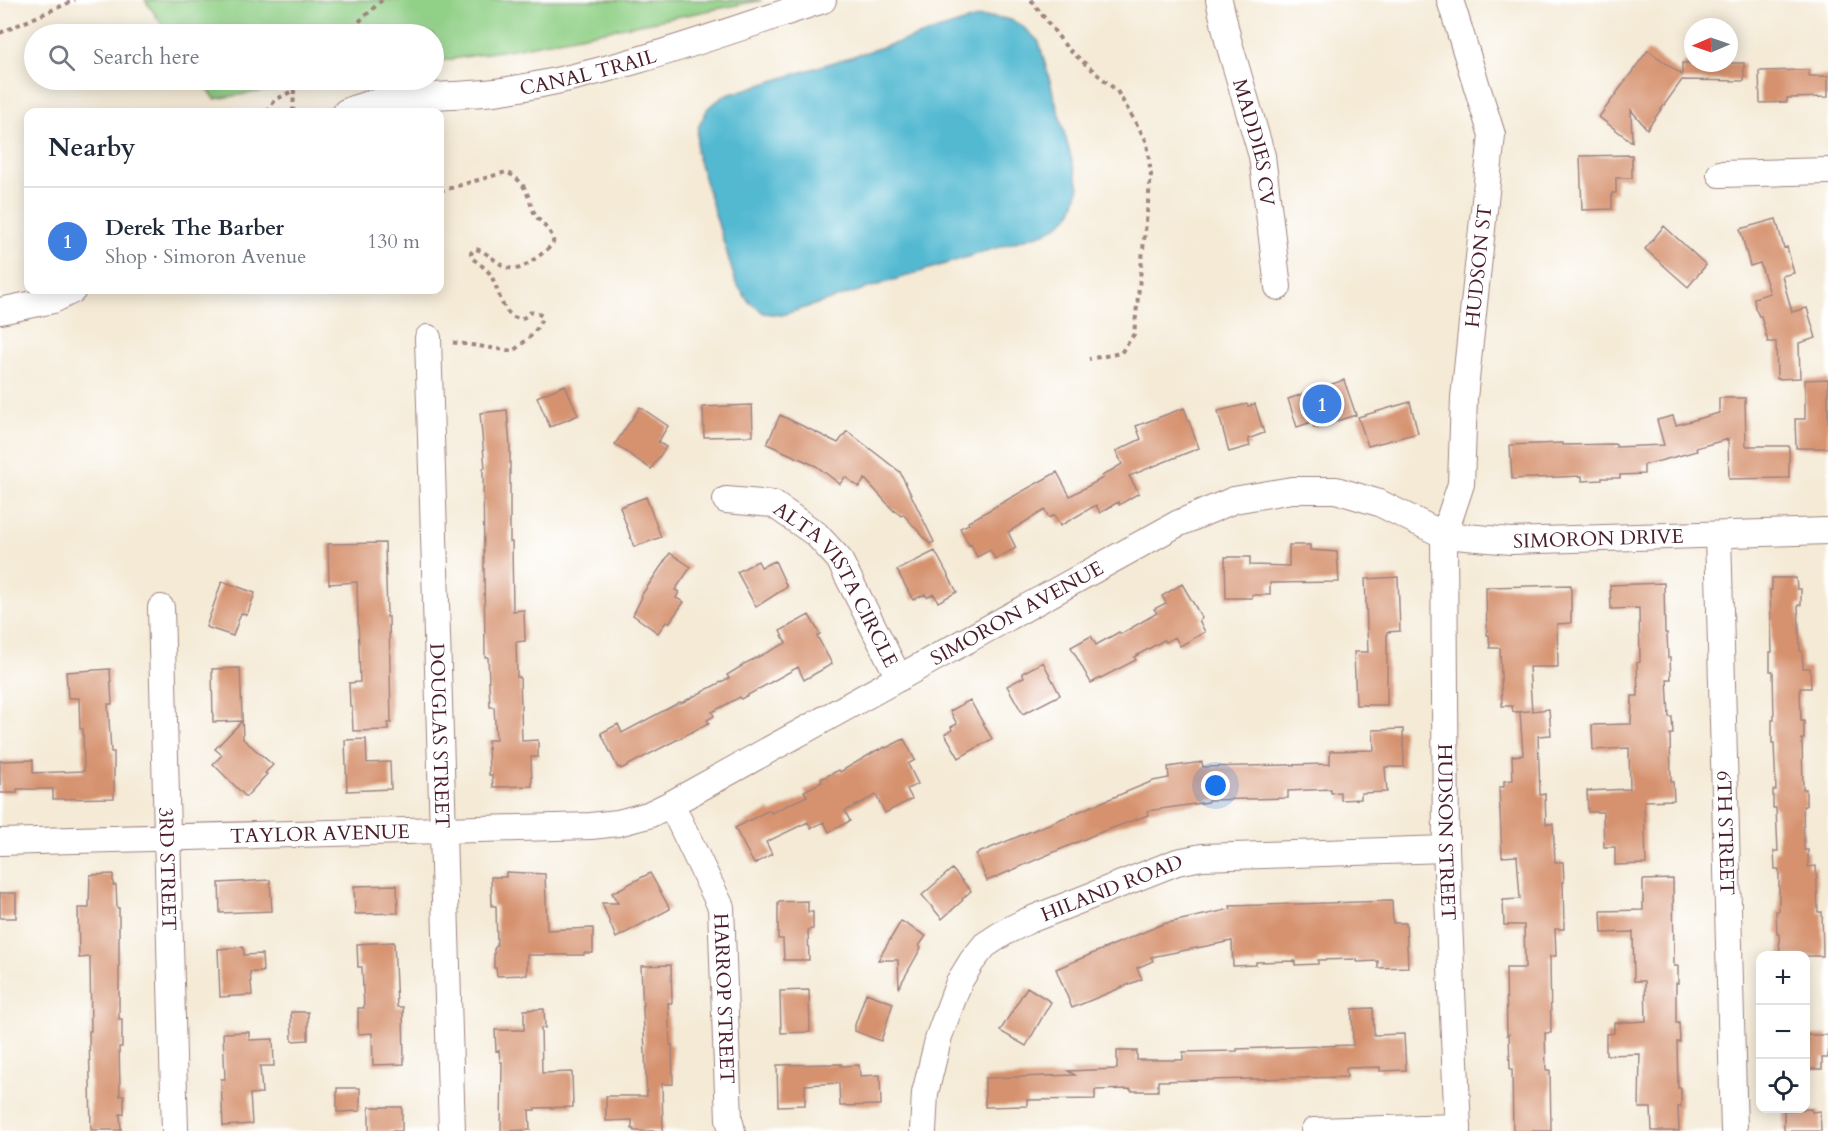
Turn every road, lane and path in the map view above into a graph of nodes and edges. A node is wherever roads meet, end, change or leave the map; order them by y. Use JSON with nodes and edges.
{"nodes":[{"id":1,"x":75,"y":0,"type":"edge"},
{"id":2,"x":382,"y":0,"type":"edge"},
{"id":3,"x":823,"y":0,"type":"edge"},
{"id":4,"x":1031,"y":0,"type":"edge"},
{"id":5,"x":1219,"y":0,"type":"edge"},
{"id":6,"x":1450,"y":0,"type":"edge"},
{"id":7,"x":357,"y":24,"type":"edge"},
{"id":8,"x":0,"y":33,"type":"edge"},
{"id":9,"x":294,"y":90,"type":"joint"},
{"id":10,"x":270,"y":108,"type":"edge"},
{"id":11,"x":292,"y":108,"type":"edge"},
{"id":12,"x":356,"y":108,"type":"edge"},
{"id":13,"x":1720,"y":174,"type":"dead end"},
{"id":14,"x":1827,"y":176,"type":"edge"},
{"id":15,"x":444,"y":190,"type":"edge"},
{"id":16,"x":1278,"y":287,"type":"dead end"},
{"id":17,"x":66,"y":294,"type":"edge"},
{"id":18,"x":0,"y":311,"type":"edge"},
{"id":19,"x":428,"y":338,"type":"joint"},
{"id":20,"x":1089,"y":359,"type":"dead end"},
{"id":21,"x":726,"y":500,"type":"dead end"},
{"id":22,"x":1379,"y":503,"type":"joint"},
{"id":23,"x":1828,"y":531,"type":"edge"},
{"id":24,"x":1718,"y":534,"type":"junction"},
{"id":25,"x":1444,"y":535,"type":"junction"},
{"id":26,"x":161,"y":608,"type":"dead end"},
{"id":27,"x":899,"y":678,"type":"junction"},
{"id":28,"x":671,"y":804,"type":"junction"},
{"id":29,"x":442,"y":832,"type":"junction"},
{"id":30,"x":167,"y":838,"type":"junction"},
{"id":31,"x":0,"y":842,"type":"edge"},
{"id":32,"x":1446,"y":849,"type":"junction"},
{"id":33,"x":1458,"y":1129,"type":"edge"},
{"id":34,"x":175,"y":1131,"type":"edge"},
{"id":35,"x":452,"y":1131,"type":"edge"},
{"id":36,"x":732,"y":1131,"type":"edge"},
{"id":37,"x":923,"y":1131,"type":"edge"},
{"id":38,"x":1314,"y":1131,"type":"edge"},
{"id":39,"x":1734,"y":1131,"type":"edge"}],
"edges":[{"from":1,"to":8,"type":"path"},
{"from":2,"to":7,"type":"path"},
{"from":3,"to":12,"type":"street","name":"CANAL TRAIL"},
{"from":4,"to":20,"type":"path"},
{"from":5,"to":16,"type":"street","name":"MADDIES CV"},
{"from":6,"to":25,"type":"street","name":"HUDSON ST"},
{"from":9,"to":10,"type":"path"},
{"from":9,"to":11,"type":"path"},
{"from":13,"to":14,"type":"street"},
{"from":15,"to":19,"type":"path"},
{"from":17,"to":18,"type":"street"},
{"from":19,"to":29,"type":"street","name":"DOUGLAS STREET"},
{"from":21,"to":27,"type":"street","name":"ALTA VISTA CIRCLE"},
{"from":22,"to":25,"type":"street","name":"SIMORON DRIVE"},
{"from":22,"to":27,"type":"street","name":"SIMORON AVENUE"},
{"from":23,"to":24,"type":"street","name":"SIMORON DRIVE"},
{"from":24,"to":25,"type":"street","name":"SIMORON DRIVE"},
{"from":24,"to":39,"type":"street","name":"6TH STREET"},
{"from":25,"to":32,"type":"street","name":"HUDSON STREET"},
{"from":26,"to":30,"type":"street","name":"3RD STREET"},
{"from":27,"to":28,"type":"street","name":"SIMORON AVENUE"},
{"from":28,"to":29,"type":"street","name":"TAYLOR AVENUE"},
{"from":28,"to":36,"type":"street","name":"HARROP STREET"},
{"from":29,"to":30,"type":"street","name":"TAYLOR AVENUE"},
{"from":29,"to":35,"type":"street","name":"DOUGLAS STREET"},
{"from":30,"to":31,"type":"street","name":"TAYLOR AVENUE"},
{"from":30,"to":34,"type":"street","name":"3RD STREET"},
{"from":32,"to":33,"type":"street","name":"HUDSON STREET"},
{"from":32,"to":37,"type":"street","name":"HILAND ROAD"},
{"from":33,"to":38,"type":"street"}]}
